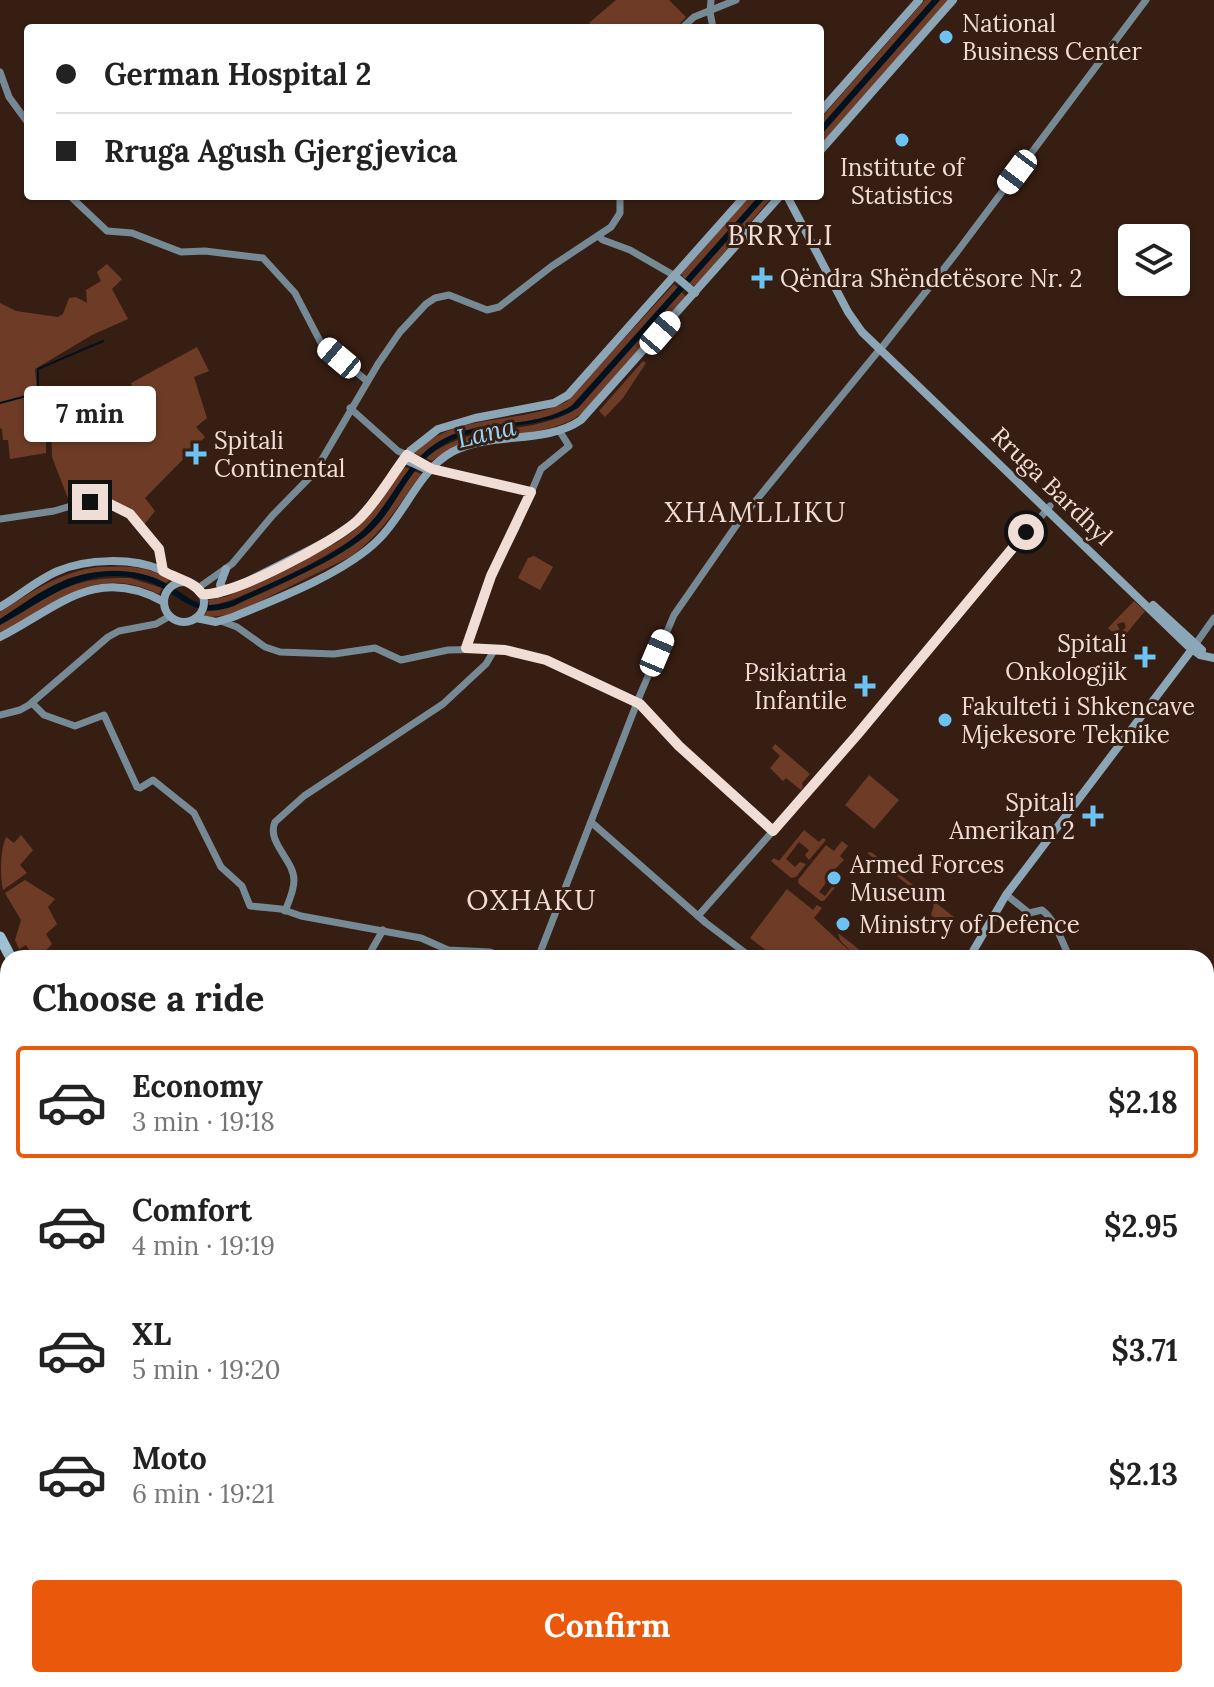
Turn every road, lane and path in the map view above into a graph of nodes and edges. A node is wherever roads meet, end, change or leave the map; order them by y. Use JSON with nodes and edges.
{"nodes":[{"id":1,"x":713,"y":0,"type":"edge"},
{"id":2,"x":736,"y":0,"type":"edge"},
{"id":3,"x":919,"y":0,"type":"edge"},
{"id":4,"x":953,"y":0,"type":"edge"},
{"id":5,"x":1146,"y":0,"type":"edge"},
{"id":6,"x":712,"y":11,"type":"junction"},
{"id":7,"x":686,"y":24,"type":"edge"},
{"id":8,"x":714,"y":24,"type":"edge"},
{"id":9,"x":0,"y":72,"type":"edge"},
{"id":10,"x":824,"y":107,"type":"edge"},
{"id":11,"x":24,"y":118,"type":"edge"},
{"id":12,"x":824,"y":146,"type":"edge"},
{"id":13,"x":74,"y":200,"type":"edge"},
{"id":14,"x":620,"y":200,"type":"edge"},
{"id":15,"x":742,"y":200,"type":"edge"},
{"id":16,"x":776,"y":200,"type":"edge"},
{"id":17,"x":791,"y":200,"type":"edge"},
{"id":18,"x":598,"y":236,"type":"junction"},
{"id":19,"x":674,"y":278,"type":"junction"},
{"id":20,"x":692,"y":293,"type":"junction"},
{"id":21,"x":882,"y":347,"type":"junction"},
{"id":22,"x":367,"y":381,"type":"junction"},
{"id":23,"x":350,"y":408,"type":"junction"},
{"id":24,"x":559,"y":430,"type":"junction"},
{"id":25,"x":406,"y":457,"type":"junction"},
{"id":26,"x":428,"y":467,"type":"junction"},
{"id":27,"x":531,"y":492,"type":"junction"},
{"id":28,"x":1049,"y":507,"type":"junction"},
{"id":29,"x":0,"y":519,"type":"edge"},
{"id":30,"x":161,"y":559,"type":"junction"},
{"id":31,"x":151,"y":566,"type":"junction"},
{"id":32,"x":226,"y":569,"type":"junction"},
{"id":33,"x":163,"y":571,"type":"junction"},
{"id":34,"x":179,"y":583,"type":"junction"},
{"id":35,"x":236,"y":587,"type":"junction"},
{"id":36,"x":201,"y":594,"type":"junction"},
{"id":37,"x":165,"y":598,"type":"junction"},
{"id":38,"x":0,"y":607,"type":"edge"},
{"id":39,"x":241,"y":614,"type":"junction"},
{"id":40,"x":198,"y":615,"type":"junction"},
{"id":41,"x":170,"y":616,"type":"junction"},
{"id":42,"x":1214,"y":618,"type":"edge"},
{"id":43,"x":221,"y":621,"type":"junction"},
{"id":44,"x":237,"y":627,"type":"junction"},
{"id":45,"x":0,"y":637,"type":"edge"},
{"id":46,"x":1178,"y":637,"type":"junction"},
{"id":47,"x":466,"y":648,"type":"junction"},
{"id":48,"x":495,"y":649,"type":"junction"},
{"id":49,"x":1202,"y":649,"type":"edge"},
{"id":50,"x":1183,"y":665,"type":"junction"},
{"id":51,"x":644,"y":685,"type":"junction"},
{"id":52,"x":32,"y":703,"type":"junction"},
{"id":53,"x":637,"y":703,"type":"junction"},
{"id":54,"x":648,"y":713,"type":"junction"},
{"id":55,"x":633,"y":714,"type":"junction"},
{"id":56,"x":0,"y":715,"type":"edge"},
{"id":57,"x":591,"y":822,"type":"junction"},
{"id":58,"x":773,"y":831,"type":"junction"},
{"id":59,"x":1009,"y":897,"type":"junction"},
{"id":60,"x":285,"y":911,"type":"junction"},
{"id":61,"x":698,"y":916,"type":"junction"},
{"id":62,"x":383,"y":930,"type":"junction"},
{"id":63,"x":372,"y":950,"type":"edge"},
{"id":64,"x":448,"y":950,"type":"edge"},
{"id":65,"x":541,"y":950,"type":"edge"},
{"id":66,"x":742,"y":950,"type":"edge"},
{"id":67,"x":975,"y":950,"type":"edge"},
{"id":68,"x":976,"y":950,"type":"edge"},
{"id":69,"x":1066,"y":950,"type":"edge"}],
"edges":[{"from":1,"to":6,"type":"main road"},
{"from":2,"to":6,"type":"main road"},
{"from":3,"to":10,"type":"main road"},
{"from":4,"to":12,"type":"main road"},
{"from":5,"to":21,"type":"main road"},
{"from":6,"to":7,"type":"main road"},
{"from":6,"to":8,"type":"main road"},
{"from":9,"to":11,"type":"main road"},
{"from":13,"to":22,"type":"main road"},
{"from":14,"to":18,"type":"main road"},
{"from":15,"to":19,"type":"main road"},
{"from":16,"to":20,"type":"main road"},
{"from":17,"to":21,"type":"main road","name":"Rruga Bardhyl"},
{"from":18,"to":19,"type":"main road"},
{"from":18,"to":22,"type":"main road"},
{"from":19,"to":20,"type":"main road"},
{"from":19,"to":25,"type":"main road"},
{"from":20,"to":24,"type":"main road"},
{"from":21,"to":28,"type":"main road","name":"Rruga Bardhyl"},
{"from":21,"to":51,"type":"main road"},
{"from":22,"to":23,"type":"main road"},
{"from":23,"to":25,"type":"main road"},
{"from":23,"to":32,"type":"main road"},
{"from":24,"to":26,"type":"main road"},
{"from":24,"to":27,"type":"main road"},
{"from":25,"to":26,"type":"main road"},
{"from":25,"to":35,"type":"main road"},
{"from":26,"to":27,"type":"main road"},
{"from":26,"to":39,"type":"main road"},
{"from":27,"to":47,"type":"main road"},
{"from":28,"to":46,"type":"main road","name":"Rruga Bardhyl"},
{"from":28,"to":49,"type":"main road","name":"Rruga Bardhyl"},
{"from":28,"to":58,"type":"main road"},
{"from":29,"to":30,"type":"main road"},
{"from":30,"to":31,"type":"main road"},
{"from":30,"to":33,"type":"main road"},
{"from":31,"to":33,"type":"main road"},
{"from":31,"to":38,"type":"main road"},
{"from":32,"to":35,"type":"main road"},
{"from":32,"to":36,"type":"main road"},
{"from":33,"to":34,"type":"main road"},
{"from":34,"to":36,"type":"main road"},
{"from":34,"to":37,"type":"main road"},
{"from":35,"to":36,"type":"main road"},
{"from":36,"to":40,"type":"main road"},
{"from":37,"to":41,"type":"main road"},
{"from":37,"to":45,"type":"main road"},
{"from":39,"to":43,"type":"main road"},
{"from":39,"to":44,"type":"main road"},
{"from":40,"to":41,"type":"main road"},
{"from":40,"to":43,"type":"main road"},
{"from":41,"to":52,"type":"main road"},
{"from":42,"to":49,"type":"main road"},
{"from":43,"to":44,"type":"main road"},
{"from":44,"to":47,"type":"main road"},
{"from":46,"to":49,"type":"main road","name":"Rruga Bardhyl"},
{"from":46,"to":50,"type":"main road"},
{"from":47,"to":48,"type":"main road"},
{"from":48,"to":53,"type":"main road"},
{"from":48,"to":60,"type":"main road"},
{"from":49,"to":50,"type":"main road"},
{"from":50,"to":59,"type":"main road"},
{"from":50,"to":67,"type":"main road"},
{"from":51,"to":53,"type":"main road"},
{"from":51,"to":54,"type":"main road"},
{"from":52,"to":56,"type":"main road"},
{"from":52,"to":60,"type":"main road"},
{"from":53,"to":54,"type":"main road"},
{"from":53,"to":55,"type":"main road"},
{"from":54,"to":55,"type":"main road"},
{"from":54,"to":58,"type":"main road"},
{"from":55,"to":57,"type":"main road"},
{"from":57,"to":61,"type":"main road"},
{"from":57,"to":65,"type":"main road"},
{"from":58,"to":61,"type":"main road"},
{"from":59,"to":68,"type":"main road"},
{"from":59,"to":69,"type":"main road"},
{"from":60,"to":62,"type":"main road"},
{"from":61,"to":66,"type":"main road"},
{"from":62,"to":63,"type":"main road"},
{"from":62,"to":64,"type":"main road"}]}
